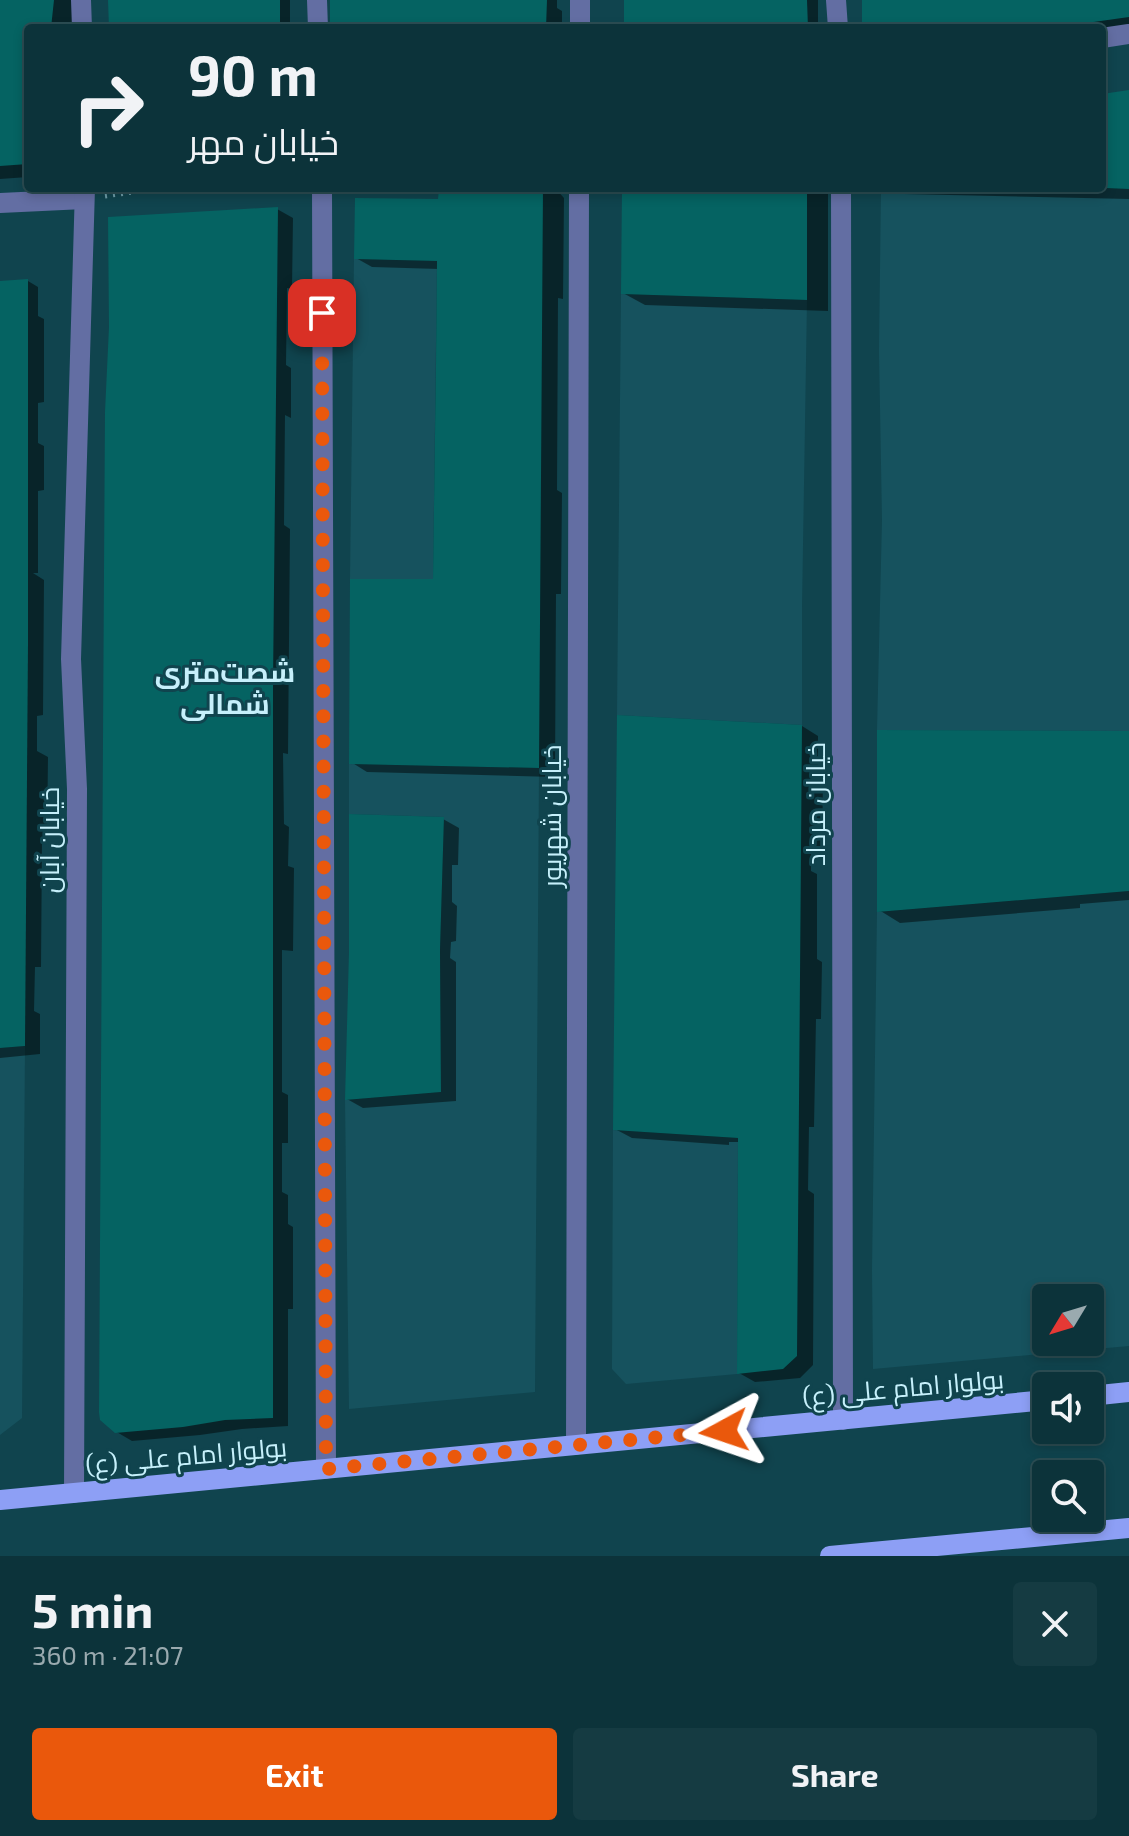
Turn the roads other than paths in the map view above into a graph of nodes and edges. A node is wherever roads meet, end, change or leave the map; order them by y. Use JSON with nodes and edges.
{"nodes":[{"id":1,"x":81,"y":0,"type":"edge"},
{"id":2,"x":317,"y":0,"type":"edge"},
{"id":3,"x":580,"y":0,"type":"edge"},
{"id":4,"x":836,"y":0,"type":"edge"},
{"id":5,"x":82,"y":24,"type":"edge"},
{"id":6,"x":318,"y":24,"type":"edge"},
{"id":7,"x":580,"y":24,"type":"edge"},
{"id":8,"x":838,"y":24,"type":"edge"},
{"id":9,"x":1129,"y":34,"type":"edge"},
{"id":10,"x":1106,"y":37,"type":"edge"},
{"id":11,"x":322,"y":192,"type":"edge"},
{"id":12,"x":579,"y":192,"type":"edge"},
{"id":13,"x":841,"y":192,"type":"edge"},
{"id":14,"x":85,"y":193,"type":"edge"},
{"id":15,"x":0,"y":203,"type":"edge"},
{"id":16,"x":1129,"y":1392,"type":"edge"},
{"id":17,"x":1104,"y":1395,"type":"edge"},
{"id":18,"x":1032,"y":1401,"type":"edge"},
{"id":19,"x":843,"y":1420,"type":"junction"},
{"id":20,"x":576,"y":1445,"type":"junction"},
{"id":21,"x":326,"y":1469,"type":"junction"},
{"id":22,"x":74,"y":1493,"type":"junction"},
{"id":23,"x":0,"y":1500,"type":"edge"},
{"id":24,"x":1129,"y":1528,"type":"edge"},
{"id":25,"x":1016,"y":1548,"type":"edge"},
{"id":26,"x":830,"y":1556,"type":"edge"}],
"edges":[{"from":1,"to":5,"type":"street"},
{"from":2,"to":6,"type":"street"},
{"from":3,"to":7,"type":"street"},
{"from":4,"to":8,"type":"street"},
{"from":9,"to":10,"type":"street"},
{"from":11,"to":21,"type":"street"},
{"from":12,"to":20,"type":"street","name":"خیابان شهریور"},
{"from":13,"to":19,"type":"street","name":"خیابان مرداد"},
{"from":14,"to":15,"type":"street"},
{"from":14,"to":22,"type":"street","name":"خیابان آبان"},
{"from":16,"to":17,"type":"main road"},
{"from":18,"to":19,"type":"main road","name":"بولوار امام علی (ع)"},
{"from":19,"to":20,"type":"main road","name":"بولوار امام علی (ع)"},
{"from":20,"to":21,"type":"main road","name":"بولوار امام علی (ع)"},
{"from":21,"to":22,"type":"main road","name":"بولوار امام علی (ع)"},
{"from":22,"to":23,"type":"main road","name":"بولوار امام علی (ع)"},
{"from":24,"to":25,"type":"main road"},
{"from":25,"to":26,"type":"main road"}]}
